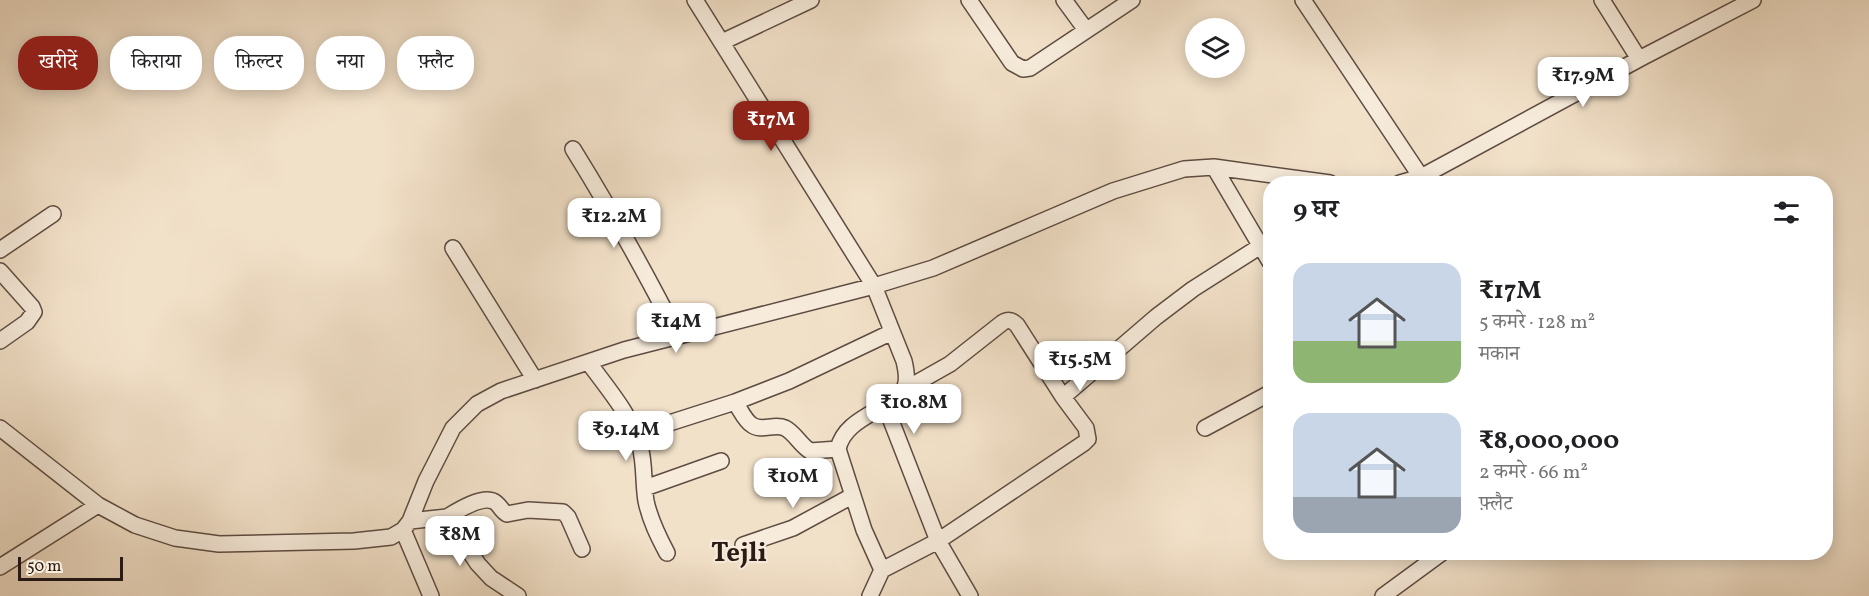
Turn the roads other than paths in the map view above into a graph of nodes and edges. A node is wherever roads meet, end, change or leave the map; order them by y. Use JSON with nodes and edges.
{"nodes":[{"id":1,"x":696,"y":0,"type":"edge"},
{"id":2,"x":811,"y":0,"type":"edge"},
{"id":3,"x":969,"y":0,"type":"edge"},
{"id":4,"x":1064,"y":0,"type":"edge"},
{"id":5,"x":1132,"y":0,"type":"edge"},
{"id":6,"x":1303,"y":0,"type":"edge"},
{"id":7,"x":1602,"y":0,"type":"edge"},
{"id":8,"x":1753,"y":0,"type":"edge"},
{"id":9,"x":1086,"y":30,"type":"junction"},
{"id":10,"x":722,"y":42,"type":"junction"},
{"id":11,"x":1638,"y":59,"type":"junction"},
{"id":12,"x":573,"y":150,"type":"dead end"},
{"id":13,"x":1214,"y":167,"type":"junction"},
{"id":14,"x":1279,"y":176,"type":"edge"},
{"id":15,"x":1419,"y":176,"type":"edge"},
{"id":16,"x":1422,"y":176,"type":"edge"},
{"id":17,"x":53,"y":214,"type":"dead end"},
{"id":18,"x":1263,"y":240,"type":"edge"},
{"id":19,"x":1263,"y":244,"type":"edge"},
{"id":20,"x":453,"y":248,"type":"dead end"},
{"id":21,"x":0,"y":250,"type":"edge"},
{"id":22,"x":0,"y":271,"type":"edge"},
{"id":23,"x":874,"y":286,"type":"junction"},
{"id":24,"x":892,"y":332,"type":"junction"},
{"id":25,"x":678,"y":336,"type":"junction"},
{"id":26,"x":0,"y":341,"type":"edge"},
{"id":27,"x":589,"y":363,"type":"junction"},
{"id":28,"x":535,"y":380,"type":"junction"},
{"id":29,"x":904,"y":390,"type":"junction"},
{"id":30,"x":1063,"y":397,"type":"junction"},
{"id":31,"x":1263,"y":397,"type":"edge"},
{"id":32,"x":735,"y":402,"type":"junction"},
{"id":33,"x":885,"y":405,"type":"junction"},
{"id":34,"x":0,"y":428,"type":"edge"},
{"id":35,"x":1204,"y":428,"type":"dead end"},
{"id":36,"x":635,"y":434,"type":"junction"},
{"id":37,"x":838,"y":449,"type":"junction"},
{"id":38,"x":721,"y":461,"type":"dead end"},
{"id":39,"x":645,"y":488,"type":"junction"},
{"id":40,"x":852,"y":496,"type":"junction"},
{"id":41,"x":98,"y":505,"type":"junction"},
{"id":42,"x":447,"y":517,"type":"junction"},
{"id":43,"x":406,"y":526,"type":"junction"},
{"id":44,"x":938,"y":541,"type":"junction"},
{"id":45,"x":743,"y":544,"type":"dead end"},
{"id":46,"x":582,"y":549,"type":"dead end"},
{"id":47,"x":667,"y":553,"type":"dead end"},
{"id":48,"x":1432,"y":560,"type":"edge"},
{"id":49,"x":0,"y":567,"type":"edge"},
{"id":50,"x":882,"y":570,"type":"junction"},
{"id":51,"x":491,"y":578,"type":"junction"},
{"id":52,"x":431,"y":596,"type":"edge"},
{"id":53,"x":494,"y":596,"type":"edge"},
{"id":54,"x":518,"y":596,"type":"edge"},
{"id":55,"x":870,"y":596,"type":"edge"},
{"id":56,"x":969,"y":596,"type":"edge"},
{"id":57,"x":1383,"y":596,"type":"edge"}],
"edges":[{"from":1,"to":10,"type":"street"},
{"from":2,"to":10,"type":"street"},
{"from":3,"to":9,"type":"street"},
{"from":4,"to":9,"type":"street"},
{"from":5,"to":9,"type":"street"},
{"from":6,"to":15,"type":"street"},
{"from":7,"to":11,"type":"street"},
{"from":8,"to":11,"type":"street"},
{"from":10,"to":23,"type":"street"},
{"from":11,"to":16,"type":"street"},
{"from":12,"to":25,"type":"street"},
{"from":13,"to":14,"type":"street"},
{"from":13,"to":18,"type":"street"},
{"from":13,"to":23,"type":"street"},
{"from":17,"to":21,"type":"street"},
{"from":19,"to":30,"type":"street"},
{"from":20,"to":28,"type":"street"},
{"from":22,"to":26,"type":"street"},
{"from":23,"to":24,"type":"street"},
{"from":23,"to":25,"type":"street"},
{"from":24,"to":29,"type":"street"},
{"from":24,"to":32,"type":"street"},
{"from":25,"to":27,"type":"street"},
{"from":27,"to":28,"type":"street"},
{"from":27,"to":36,"type":"street"},
{"from":28,"to":43,"type":"street"},
{"from":29,"to":30,"type":"street"},
{"from":29,"to":33,"type":"street"},
{"from":30,"to":44,"type":"street"},
{"from":31,"to":35,"type":"street"},
{"from":32,"to":36,"type":"street"},
{"from":32,"to":37,"type":"street"},
{"from":33,"to":37,"type":"street"},
{"from":33,"to":44,"type":"street"},
{"from":34,"to":41,"type":"street"},
{"from":36,"to":39,"type":"street"},
{"from":37,"to":40,"type":"street"},
{"from":38,"to":39,"type":"street"},
{"from":39,"to":47,"type":"street"},
{"from":40,"to":45,"type":"street"},
{"from":40,"to":50,"type":"street"},
{"from":41,"to":43,"type":"street"},
{"from":41,"to":49,"type":"street"},
{"from":42,"to":43,"type":"street"},
{"from":42,"to":46,"type":"street"},
{"from":42,"to":51,"type":"street"},
{"from":43,"to":52,"type":"street"},
{"from":44,"to":50,"type":"street"},
{"from":44,"to":56,"type":"street"},
{"from":48,"to":57,"type":"street"},
{"from":50,"to":55,"type":"street"},
{"from":51,"to":53,"type":"street"},
{"from":51,"to":54,"type":"street"}]}
